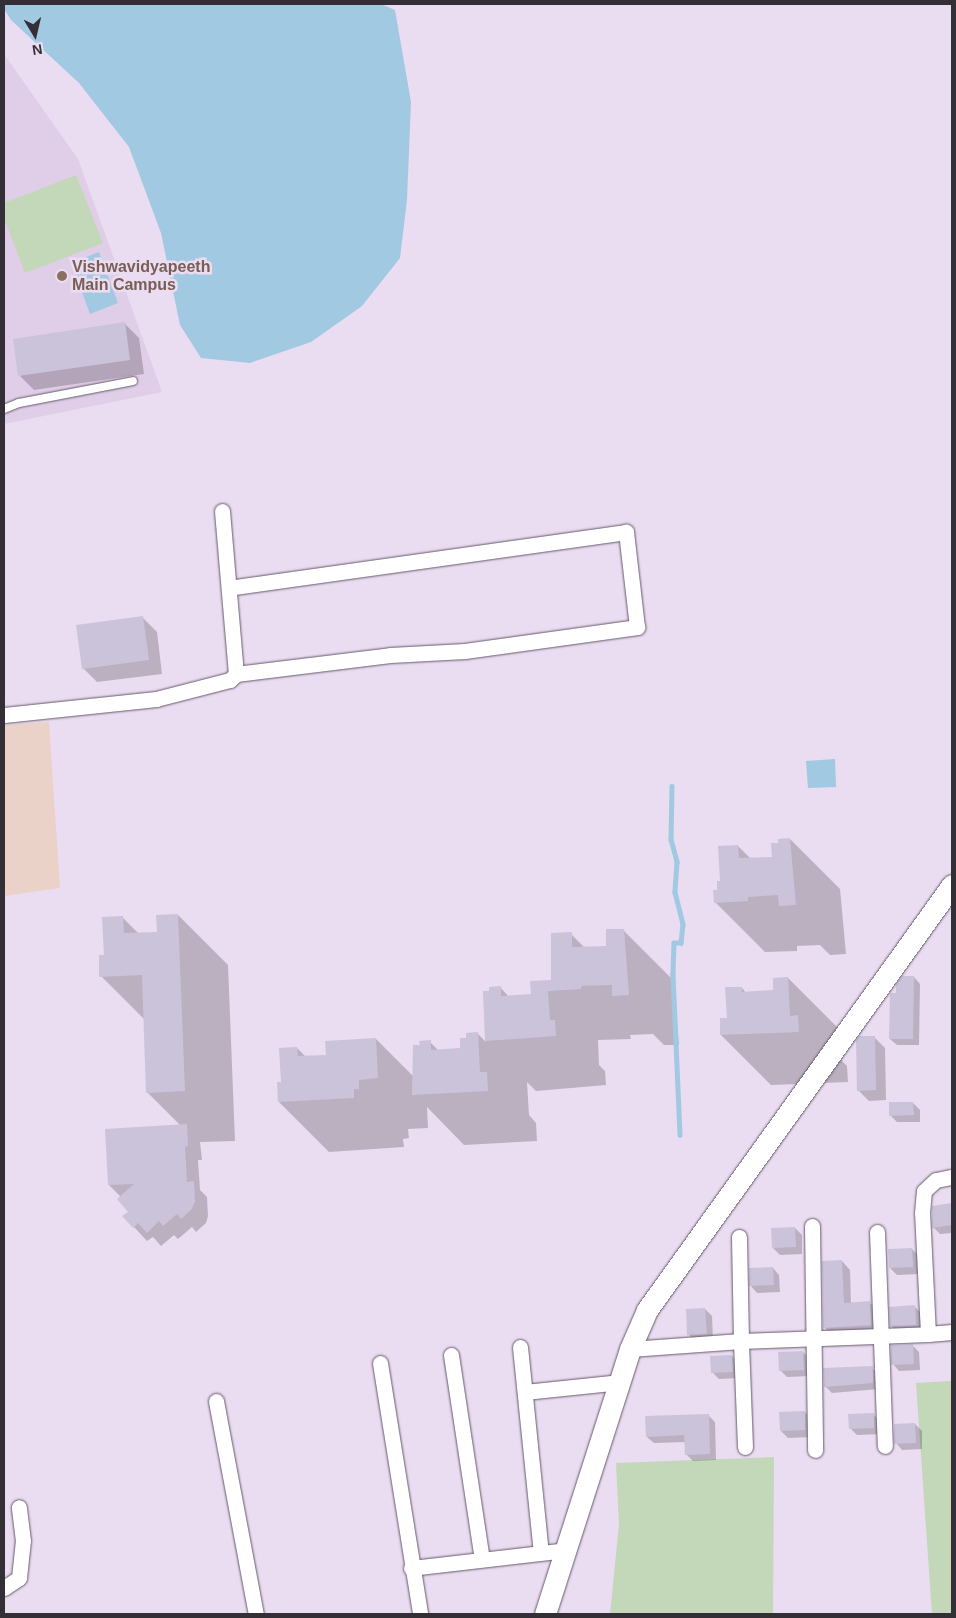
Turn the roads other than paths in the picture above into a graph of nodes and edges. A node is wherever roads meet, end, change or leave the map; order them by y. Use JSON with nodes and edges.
{"nodes":[{"id":1,"x":133,"y":381,"type":"dead end"},
{"id":2,"x":4,"y":409,"type":"edge"},
{"id":3,"x":222,"y":510,"type":"dead end"},
{"id":4,"x":230,"y":588,"type":"junction"},
{"id":5,"x":236,"y":674,"type":"junction"},
{"id":6,"x":4,"y":715,"type":"edge"},
{"id":7,"x":952,"y":885,"type":"edge"},
{"id":8,"x":952,"y":1177,"type":"edge"},
{"id":9,"x":812,"y":1226,"type":"dead end"},
{"id":10,"x":877,"y":1232,"type":"dead end"},
{"id":11,"x":739,"y":1237,"type":"dead end"},
{"id":12,"x":952,"y":1332,"type":"edge"},
{"id":13,"x":928,"y":1334,"type":"junction"},
{"id":14,"x":881,"y":1336,"type":"junction"},
{"id":15,"x":814,"y":1338,"type":"junction"},
{"id":16,"x":742,"y":1341,"type":"junction"},
{"id":17,"x":520,"y":1347,"type":"dead end"},
{"id":18,"x":630,"y":1349,"type":"junction"},
{"id":19,"x":451,"y":1355,"type":"dead end"},
{"id":20,"x":380,"y":1363,"type":"dead end"},
{"id":21,"x":620,"y":1382,"type":"junction"},
{"id":22,"x":524,"y":1392,"type":"junction"},
{"id":23,"x":216,"y":1401,"type":"dead end"},
{"id":24,"x":886,"y":1446,"type":"dead end"},
{"id":25,"x":745,"y":1447,"type":"dead end"},
{"id":26,"x":815,"y":1450,"type":"dead end"},
{"id":27,"x":19,"y":1507,"type":"dead end"},
{"id":28,"x":567,"y":1550,"type":"junction"},
{"id":29,"x":541,"y":1552,"type":"junction"},
{"id":30,"x":482,"y":1559,"type":"junction"},
{"id":31,"x":411,"y":1568,"type":"junction"},
{"id":32,"x":4,"y":1588,"type":"edge"},
{"id":33,"x":256,"y":1614,"type":"edge"},
{"id":34,"x":420,"y":1614,"type":"edge"},
{"id":35,"x":545,"y":1614,"type":"edge"}],
"edges":[{"from":1,"to":2,"type":"lane"},
{"from":3,"to":4,"type":"street"},
{"from":4,"to":5,"type":"street"},
{"from":4,"to":5,"type":"street"},
{"from":5,"to":6,"type":"street"},
{"from":7,"to":18,"type":"main road"},
{"from":8,"to":13,"type":"street"},
{"from":9,"to":15,"type":"street"},
{"from":10,"to":14,"type":"street"},
{"from":11,"to":16,"type":"street"},
{"from":12,"to":13,"type":"street"},
{"from":13,"to":14,"type":"street"},
{"from":14,"to":15,"type":"street"},
{"from":14,"to":24,"type":"street"},
{"from":15,"to":16,"type":"street"},
{"from":15,"to":26,"type":"street"},
{"from":16,"to":18,"type":"street"},
{"from":16,"to":25,"type":"street"},
{"from":17,"to":22,"type":"street"},
{"from":18,"to":21,"type":"main road"},
{"from":19,"to":30,"type":"street"},
{"from":20,"to":31,"type":"street"},
{"from":21,"to":22,"type":"street"},
{"from":21,"to":28,"type":"main road"},
{"from":22,"to":29,"type":"street"},
{"from":23,"to":33,"type":"street"},
{"from":27,"to":32,"type":"street"},
{"from":28,"to":29,"type":"street"},
{"from":28,"to":35,"type":"main road"},
{"from":29,"to":30,"type":"street"},
{"from":30,"to":31,"type":"street"},
{"from":31,"to":34,"type":"street"}]}
